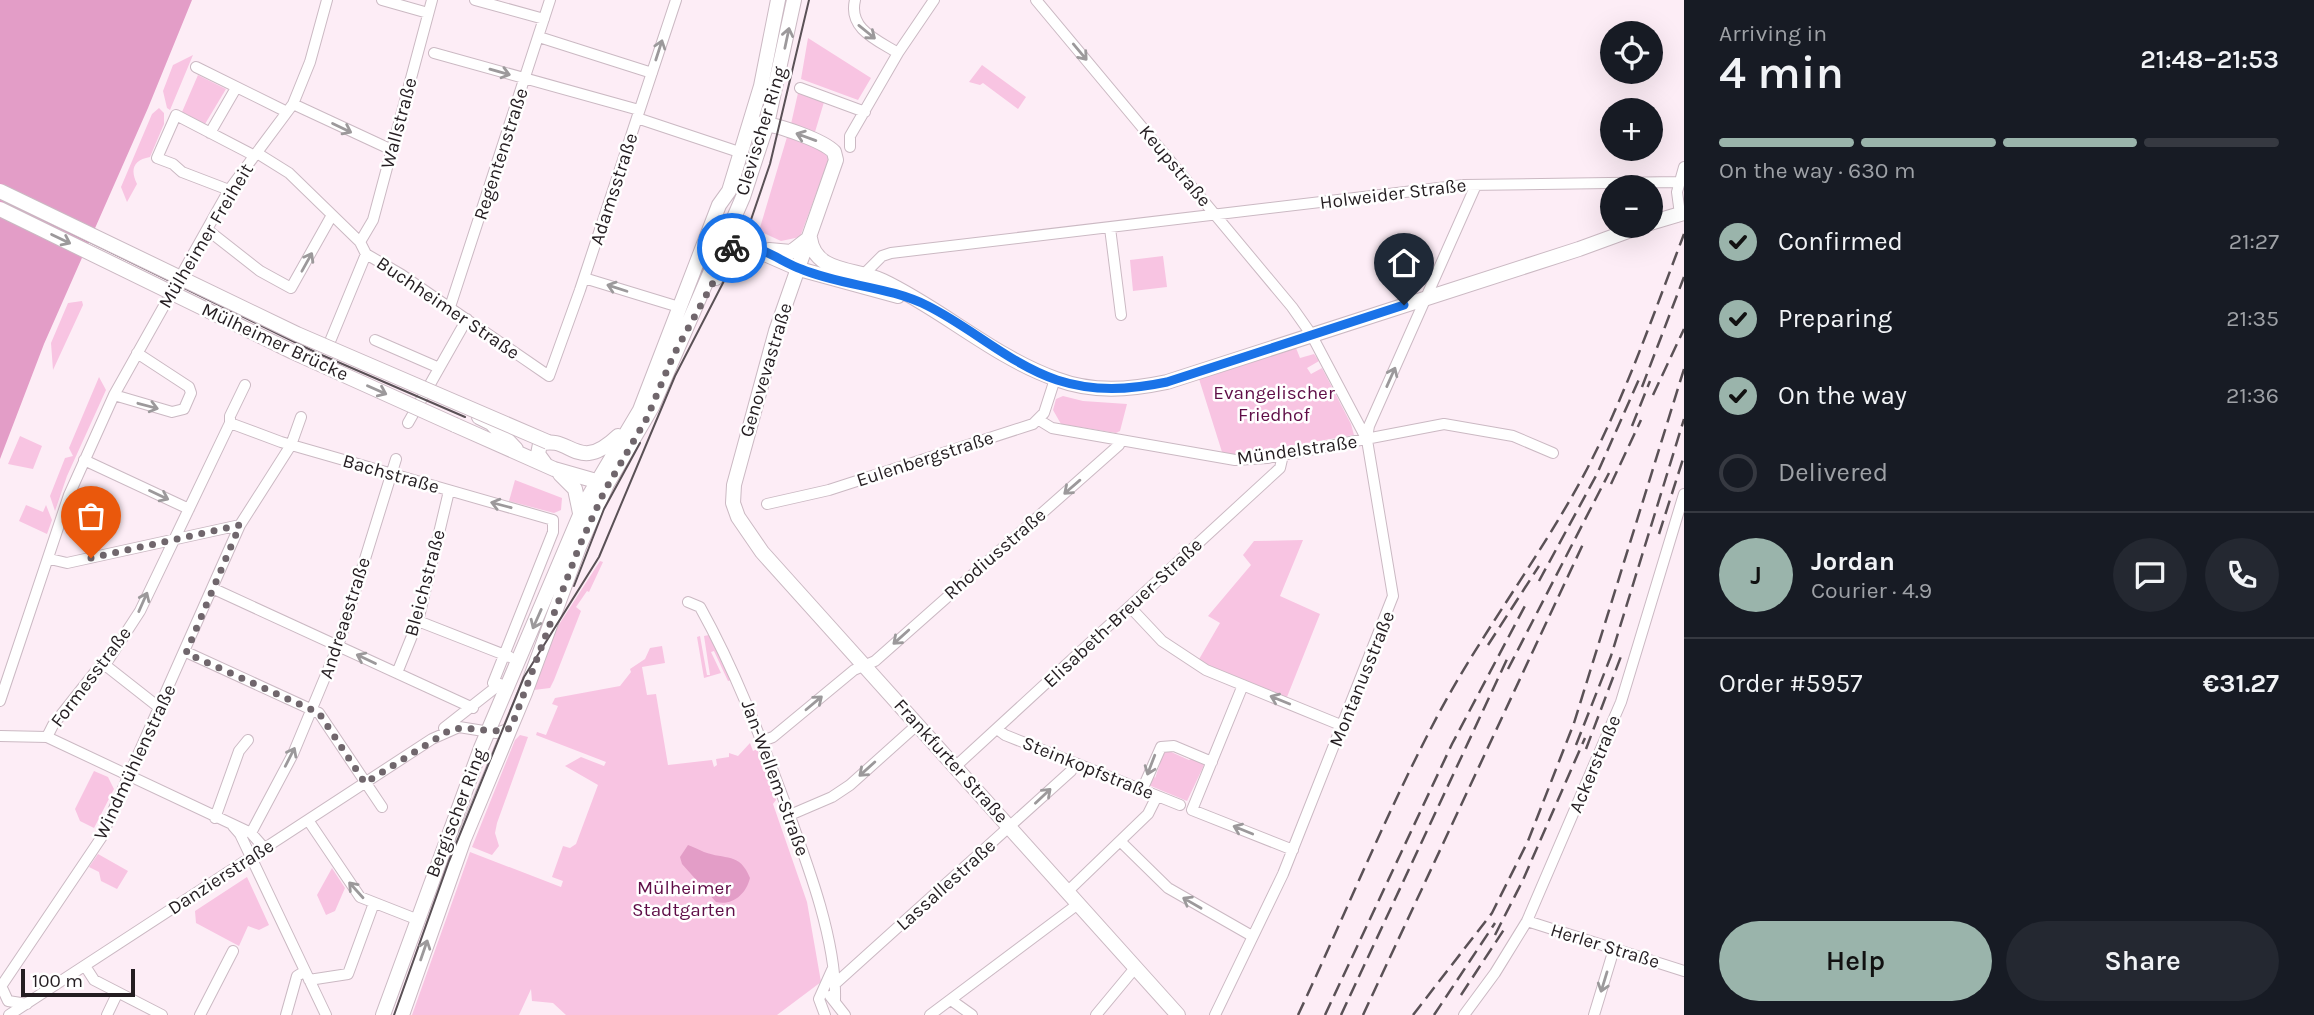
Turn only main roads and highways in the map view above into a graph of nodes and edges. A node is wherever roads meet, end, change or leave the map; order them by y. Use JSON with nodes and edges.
{"nodes":[{"id":1,"x":778,"y":0,"type":"edge"},
{"id":2,"x":794,"y":0,"type":"edge"},
{"id":3,"x":767,"y":124,"type":"junction"},
{"id":4,"x":748,"y":134,"type":"junction"},
{"id":5,"x":729,"y":191,"type":"junction"},
{"id":6,"x":0,"y":193,"type":"edge"},
{"id":7,"x":0,"y":209,"type":"edge"},
{"id":8,"x":1682,"y":213,"type":"edge"},
{"id":9,"x":1663,"y":219,"type":"edge"},
{"id":10,"x":726,"y":233,"type":"junction"},
{"id":11,"x":810,"y":237,"type":"junction"},
{"id":12,"x":1607,"y":238,"type":"edge"},
{"id":13,"x":752,"y":247,"type":"junction"},
{"id":14,"x":799,"y":269,"type":"junction"},
{"id":15,"x":839,"y":269,"type":"junction"},
{"id":16,"x":926,"y":304,"type":"junction"},
{"id":17,"x":673,"y":356,"type":"junction"},
{"id":18,"x":629,"y":426,"type":"junction"},
{"id":19,"x":548,"y":442,"type":"junction"},
{"id":20,"x":520,"y":453,"type":"junction"},
{"id":21,"x":550,"y":467,"type":"junction"},
{"id":22,"x":601,"y":481,"type":"junction"},
{"id":23,"x":733,"y":503,"type":"joint"},
{"id":24,"x":579,"y":518,"type":"junction"},
{"id":25,"x":479,"y":755,"type":"junction"},
{"id":26,"x":482,"y":794,"type":"junction"},
{"id":27,"x":383,"y":1015,"type":"edge"},
{"id":28,"x":402,"y":1015,"type":"edge"},
{"id":29,"x":1178,"y":1015,"type":"edge"}],
"edges":[{"from":1,"to":4,"type":"main road","name":"Clevischer Ring"},
{"from":3,"to":2,"type":"main road","name":"Clevischer Ring","one_way":true},
{"from":3,"to":4,"type":"main road"},
{"from":3,"to":10,"type":"main road","name":"Clevischer Ring"},
{"from":11,"to":3,"type":"main road","name":"Genovevastraße","one_way":true},
{"from":4,"to":5,"type":"main road","name":"Clevischer Ring"},
{"from":5,"to":10,"type":"main road"},
{"from":5,"to":18,"type":"main road","name":"Clevischer Ring"},
{"from":6,"to":19,"type":"main road","name":"Mülheimer Brücke","bridge":true},
{"from":6,"to":20,"type":"main road","name":"Mülheimer Brücke","bridge":true},
{"from":7,"to":20,"type":"main road","name":"Mülheimer Brücke","one_way":true,"bridge":true},
{"from":8,"to":9,"type":"main road"},
{"from":10,"to":13,"type":"main road"},
{"from":10,"to":17,"type":"main road","name":"Clevischer Ring"},
{"from":11,"to":13,"type":"main road"},
{"from":11,"to":14,"type":"main road","name":"Genovevastraße"},
{"from":11,"to":15,"type":"main road"},
{"from":12,"to":16,"type":"main road"},
{"from":13,"to":14,"type":"main road"},
{"from":13,"to":17,"type":"main road"},
{"from":14,"to":15,"type":"main road"},
{"from":14,"to":16,"type":"main road"},
{"from":14,"to":23,"type":"main road","name":"Genovevastraße"},
{"from":15,"to":16,"type":"main road"},
{"from":17,"to":22,"type":"main road","name":"Clevischer Ring"},
{"from":18,"to":19,"type":"main road"},
{"from":18,"to":22,"type":"main road","name":"Bergischer Ring"},
{"from":19,"to":21,"type":"main road"},
{"from":19,"to":22,"type":"main road"},
{"from":20,"to":21,"type":"main road","name":"Mülheimer Brücke"},
{"from":21,"to":22,"type":"main road","name":"Mülheimer Brücke"},
{"from":21,"to":24,"type":"main road"},
{"from":22,"to":24,"type":"main road","name":"Bergischer Ring"},
{"from":22,"to":26,"type":"main road","name":"Bergischer Ring"},
{"from":23,"to":29,"type":"main road","name":"Frankfurter Straße"},
{"from":24,"to":25,"type":"main road","name":"Bergischer Ring","one_way":true},
{"from":25,"to":26,"type":"main road"},
{"from":25,"to":27,"type":"main road","name":"Bergischer Ring"},
{"from":28,"to":26,"type":"main road","name":"Bergischer Ring","one_way":true}]}
